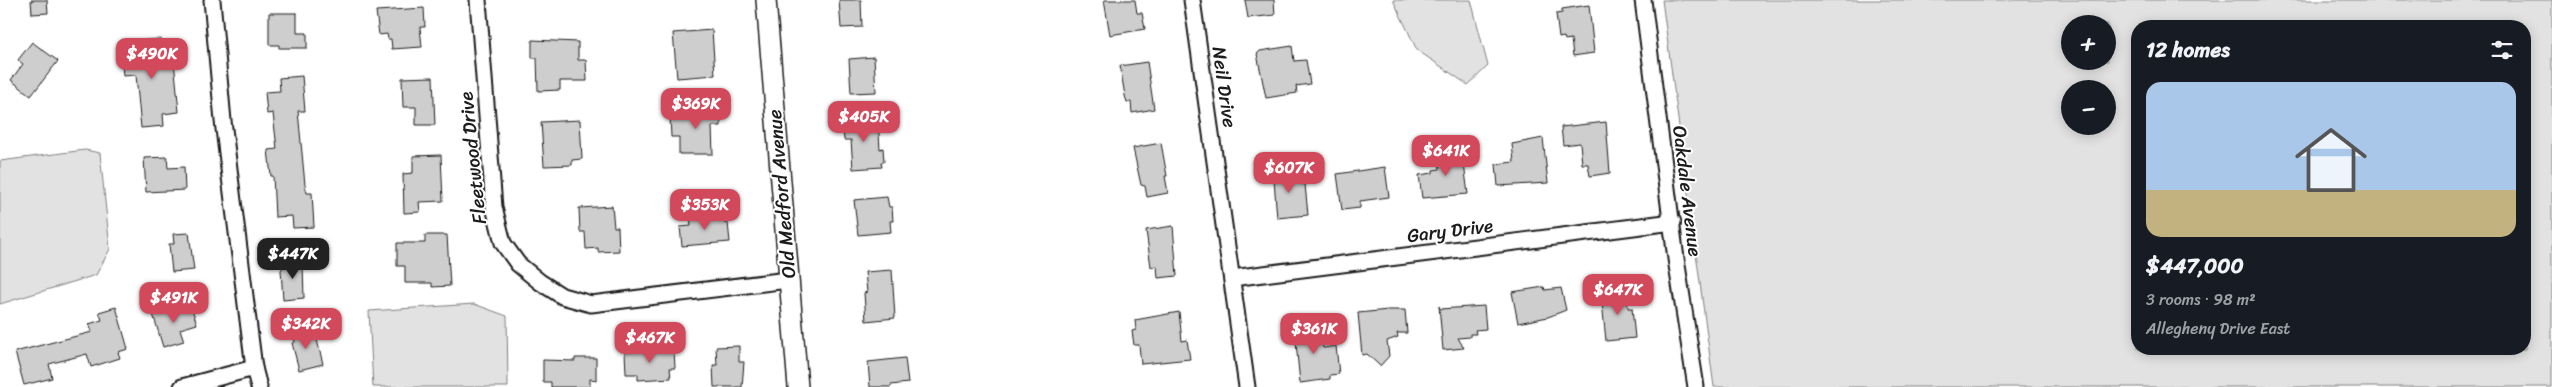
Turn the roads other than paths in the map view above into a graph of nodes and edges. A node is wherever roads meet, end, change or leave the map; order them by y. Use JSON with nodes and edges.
{"nodes":[{"id":1,"x":212,"y":0,"type":"edge"},
{"id":2,"x":478,"y":0,"type":"edge"},
{"id":3,"x":766,"y":0,"type":"edge"},
{"id":4,"x":1192,"y":0,"type":"edge"},
{"id":5,"x":1643,"y":0,"type":"edge"},
{"id":6,"x":1673,"y":222,"type":"junction"},
{"id":7,"x":1232,"y":278,"type":"junction"},
{"id":8,"x":788,"y":280,"type":"junction"},
{"id":9,"x":254,"y":368,"type":"junction"},
{"id":10,"x":182,"y":387,"type":"edge"},
{"id":11,"x":259,"y":387,"type":"edge"},
{"id":12,"x":798,"y":387,"type":"edge"},
{"id":13,"x":1247,"y":387,"type":"edge"},
{"id":14,"x":1696,"y":387,"type":"edge"}],
"edges":[{"from":1,"to":9,"type":"street"},
{"from":2,"to":8,"type":"street","name":"Fleetwood Drive"},
{"from":3,"to":8,"type":"street","name":"Old Medford Avenue"},
{"from":4,"to":7,"type":"street","name":"Neil Drive"},
{"from":5,"to":6,"type":"street","name":"Oakdale Avenue"},
{"from":6,"to":7,"type":"street","name":"Gary Drive"},
{"from":6,"to":14,"type":"street","name":"Oakdale Avenue"},
{"from":7,"to":13,"type":"street","name":"Neil Drive"},
{"from":8,"to":12,"type":"street","name":"Old Medford Avenue"},
{"from":9,"to":10,"type":"street"},
{"from":9,"to":11,"type":"street"}]}
